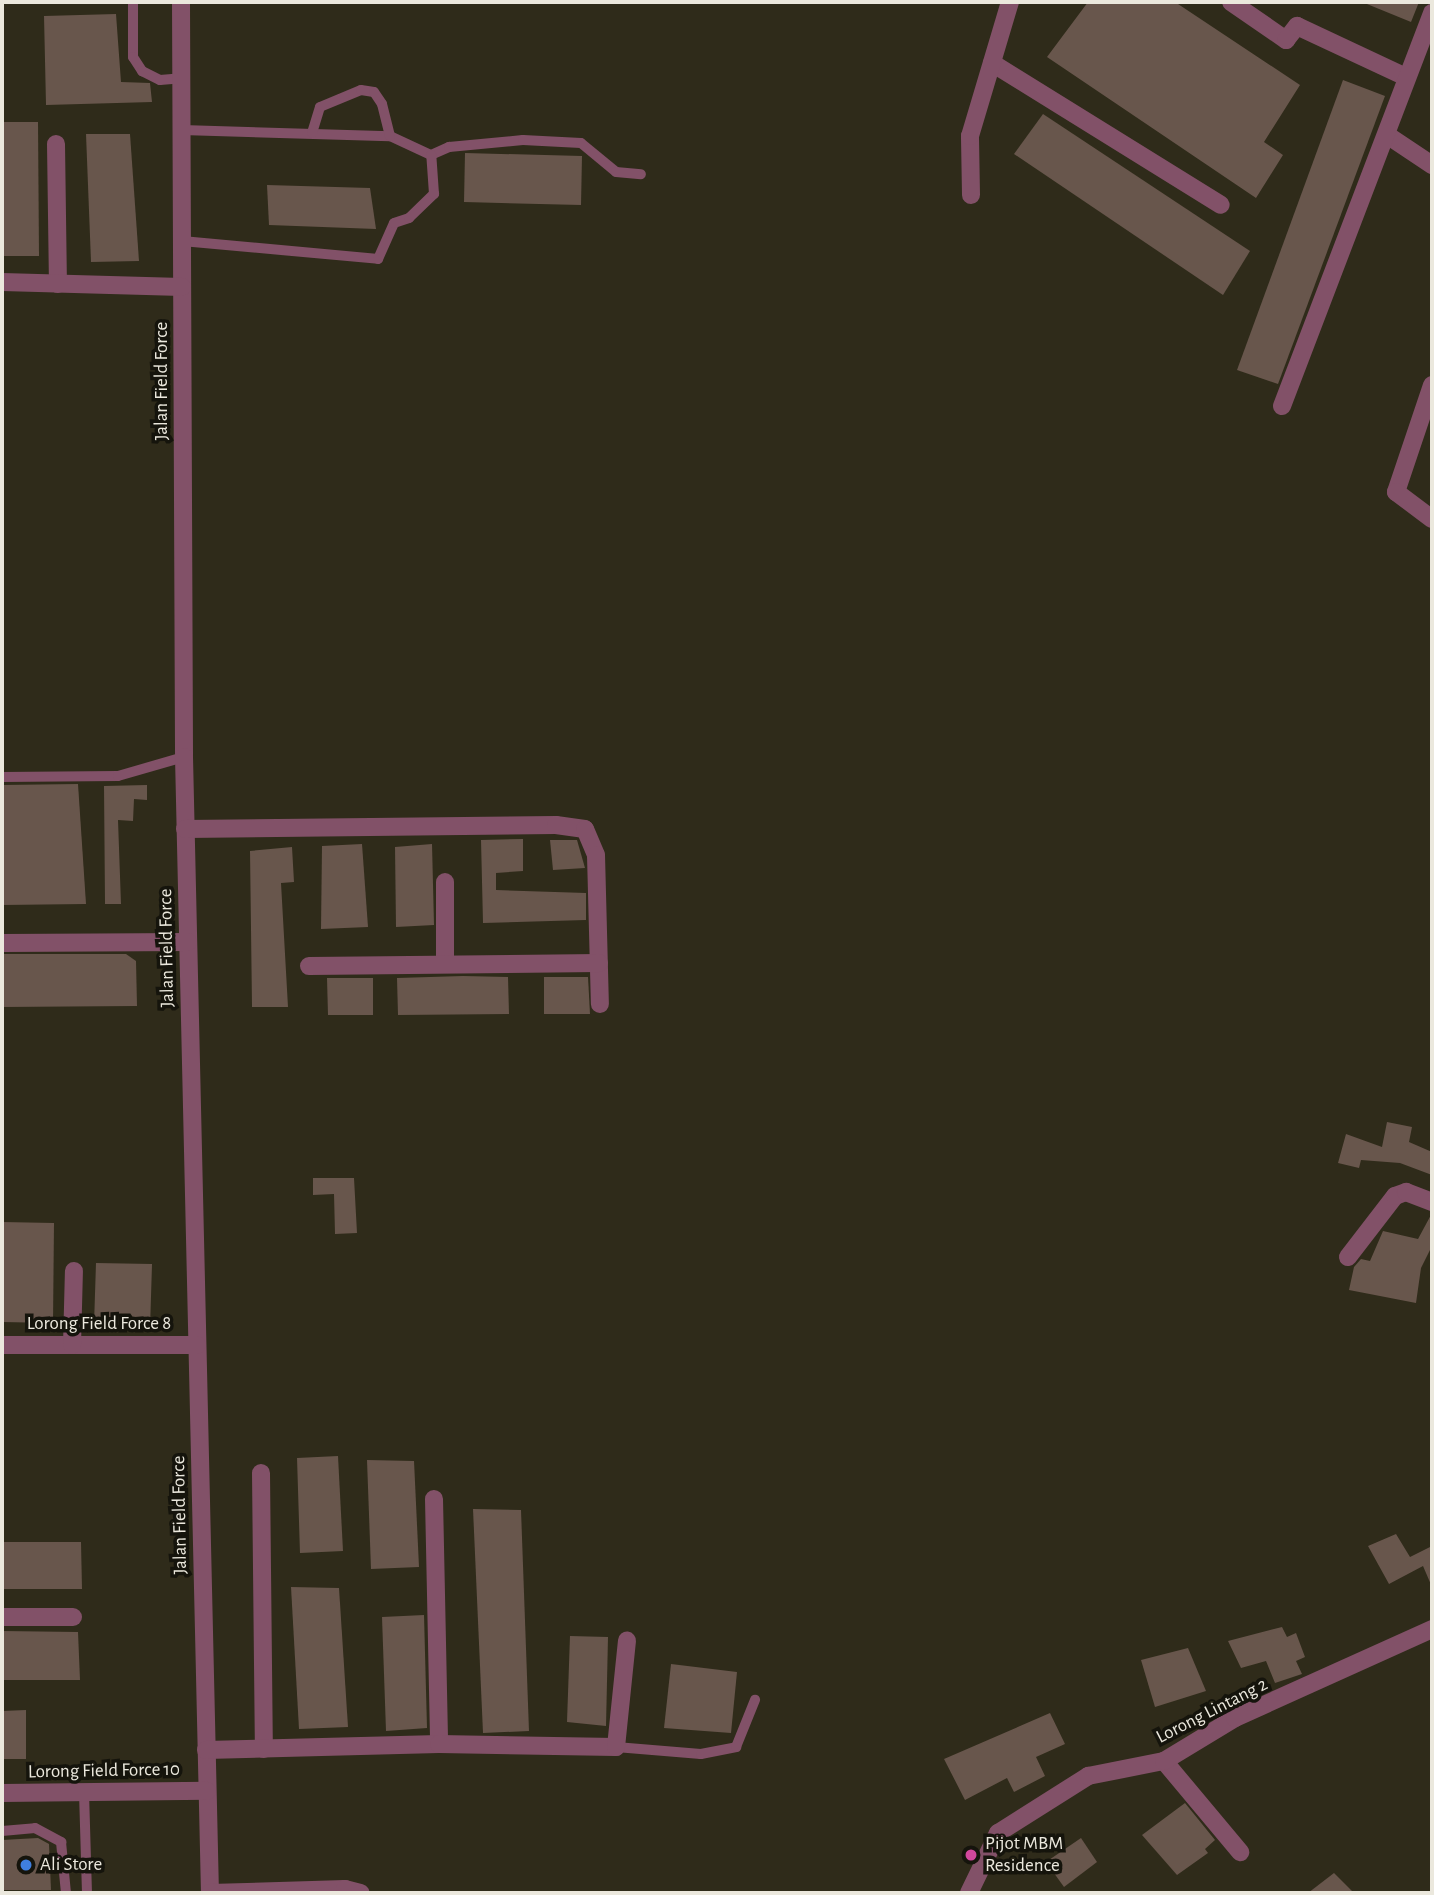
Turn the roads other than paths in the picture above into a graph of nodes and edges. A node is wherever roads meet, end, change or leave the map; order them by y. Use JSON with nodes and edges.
{"nodes":[{"id":1,"x":132,"y":2,"type":"edge"},
{"id":2,"x":181,"y":2,"type":"edge"},
{"id":3,"x":1010,"y":2,"type":"edge"},
{"id":4,"x":1231,"y":2,"type":"edge"},
{"id":5,"x":1432,"y":13,"type":"edge"},
{"id":6,"x":992,"y":63,"type":"junction"},
{"id":7,"x":1406,"y":77,"type":"junction"},
{"id":8,"x":181,"y":78,"type":"junction"},
{"id":9,"x":182,"y":130,"type":"junction"},
{"id":10,"x":312,"y":134,"type":"junction"},
{"id":11,"x":1387,"y":135,"type":"junction"},
{"id":12,"x":390,"y":136,"type":"junction"},
{"id":13,"x":56,"y":144,"type":"dead end"},
{"id":14,"x":431,"y":155,"type":"junction"},
{"id":15,"x":1432,"y":165,"type":"edge"},
{"id":16,"x":641,"y":174,"type":"dead end"},
{"id":17,"x":971,"y":195,"type":"dead end"},
{"id":18,"x":1221,"y":205,"type":"dead end"},
{"id":19,"x":182,"y":241,"type":"junction"},
{"id":20,"x":2,"y":282,"type":"edge"},
{"id":21,"x":58,"y":284,"type":"junction"},
{"id":22,"x":182,"y":286,"type":"junction"},
{"id":23,"x":1432,"y":385,"type":"edge"},
{"id":24,"x":1282,"y":406,"type":"dead end"},
{"id":25,"x":1432,"y":519,"type":"edge"},
{"id":26,"x":184,"y":757,"type":"junction"},
{"id":27,"x":2,"y":777,"type":"edge"},
{"id":28,"x":185,"y":829,"type":"junction"},
{"id":29,"x":445,"y":883,"type":"dead end"},
{"id":30,"x":188,"y":942,"type":"junction"},
{"id":31,"x":2,"y":943,"type":"edge"},
{"id":32,"x":599,"y":963,"type":"junction"},
{"id":33,"x":445,"y":964,"type":"junction"},
{"id":34,"x":309,"y":966,"type":"dead end"},
{"id":35,"x":600,"y":1004,"type":"dead end"},
{"id":36,"x":1432,"y":1202,"type":"edge"},
{"id":37,"x":1348,"y":1257,"type":"dead end"},
{"id":38,"x":74,"y":1271,"type":"dead end"},
{"id":39,"x":2,"y":1345,"type":"edge"},
{"id":40,"x":72,"y":1345,"type":"junction"},
{"id":41,"x":197,"y":1345,"type":"junction"},
{"id":42,"x":261,"y":1473,"type":"dead end"},
{"id":43,"x":434,"y":1499,"type":"dead end"},
{"id":44,"x":2,"y":1617,"type":"edge"},
{"id":45,"x":73,"y":1617,"type":"dead end"},
{"id":46,"x":1432,"y":1629,"type":"edge"},
{"id":47,"x":627,"y":1641,"type":"dead end"},
{"id":48,"x":755,"y":1700,"type":"dead end"},
{"id":49,"x":439,"y":1744,"type":"junction"},
{"id":50,"x":616,"y":1747,"type":"junction"},
{"id":51,"x":264,"y":1749,"type":"junction"},
{"id":52,"x":206,"y":1750,"type":"junction"},
{"id":53,"x":1164,"y":1761,"type":"junction"},
{"id":54,"x":84,"y":1791,"type":"junction"},
{"id":55,"x":207,"y":1791,"type":"junction"},
{"id":56,"x":2,"y":1793,"type":"edge"},
{"id":57,"x":2,"y":1831,"type":"edge"},
{"id":58,"x":1240,"y":1852,"type":"dead end"},
{"id":59,"x":66,"y":1893,"type":"edge"},
{"id":60,"x":87,"y":1893,"type":"edge"},
{"id":61,"x":210,"y":1893,"type":"edge"},
{"id":62,"x":360,"y":1893,"type":"edge"},
{"id":63,"x":969,"y":1893,"type":"edge"}],
"edges":[{"from":1,"to":8,"type":"lane"},
{"from":2,"to":8,"type":"street","name":"Jalan Field Force"},
{"from":3,"to":6,"type":"street"},
{"from":4,"to":7,"type":"street"},
{"from":5,"to":7,"type":"street"},
{"from":6,"to":17,"type":"street"},
{"from":6,"to":18,"type":"street"},
{"from":7,"to":11,"type":"street"},
{"from":8,"to":9,"type":"street","name":"Jalan Field Force"},
{"from":9,"to":10,"type":"lane"},
{"from":9,"to":19,"type":"street","name":"Jalan Field Force"},
{"from":10,"to":12,"type":"lane"},
{"from":10,"to":12,"type":"lane"},
{"from":11,"to":15,"type":"street"},
{"from":11,"to":24,"type":"street"},
{"from":12,"to":14,"type":"lane"},
{"from":13,"to":21,"type":"street"},
{"from":14,"to":16,"type":"lane"},
{"from":14,"to":19,"type":"lane"},
{"from":19,"to":22,"type":"street","name":"Jalan Field Force"},
{"from":20,"to":21,"type":"street"},
{"from":21,"to":22,"type":"street"},
{"from":22,"to":26,"type":"street","name":"Jalan Field Force"},
{"from":23,"to":25,"type":"street"},
{"from":26,"to":27,"type":"lane"},
{"from":26,"to":28,"type":"street","name":"Jalan Field Force"},
{"from":28,"to":30,"type":"street","name":"Jalan Field Force"},
{"from":28,"to":32,"type":"street"},
{"from":29,"to":33,"type":"street"},
{"from":30,"to":31,"type":"street"},
{"from":30,"to":41,"type":"street","name":"Jalan Field Force"},
{"from":32,"to":33,"type":"street"},
{"from":32,"to":35,"type":"street"},
{"from":33,"to":34,"type":"street"},
{"from":36,"to":37,"type":"street"},
{"from":38,"to":40,"type":"street"},
{"from":39,"to":40,"type":"street","name":"Lorong Field Force 8"},
{"from":40,"to":41,"type":"street","name":"Lorong Field Force 8"},
{"from":41,"to":52,"type":"street","name":"Jalan Field Force"},
{"from":42,"to":51,"type":"street"},
{"from":43,"to":49,"type":"street"},
{"from":44,"to":45,"type":"street"},
{"from":46,"to":53,"type":"street","name":"Lorong Lintang 2"},
{"from":47,"to":50,"type":"street"},
{"from":48,"to":50,"type":"lane"},
{"from":49,"to":50,"type":"street"},
{"from":49,"to":51,"type":"street"},
{"from":51,"to":52,"type":"street"},
{"from":52,"to":55,"type":"street","name":"Jalan Field Force"},
{"from":53,"to":58,"type":"street"},
{"from":53,"to":63,"type":"street","name":"Lorong Lintang 2"},
{"from":54,"to":55,"type":"street","name":"Lorong Field Force 10"},
{"from":54,"to":56,"type":"street","name":"Lorong Field Force 10"},
{"from":54,"to":60,"type":"lane"},
{"from":55,"to":61,"type":"street","name":"Jalan Field Force"},
{"from":57,"to":59,"type":"lane"},
{"from":61,"to":62,"type":"street"}]}
